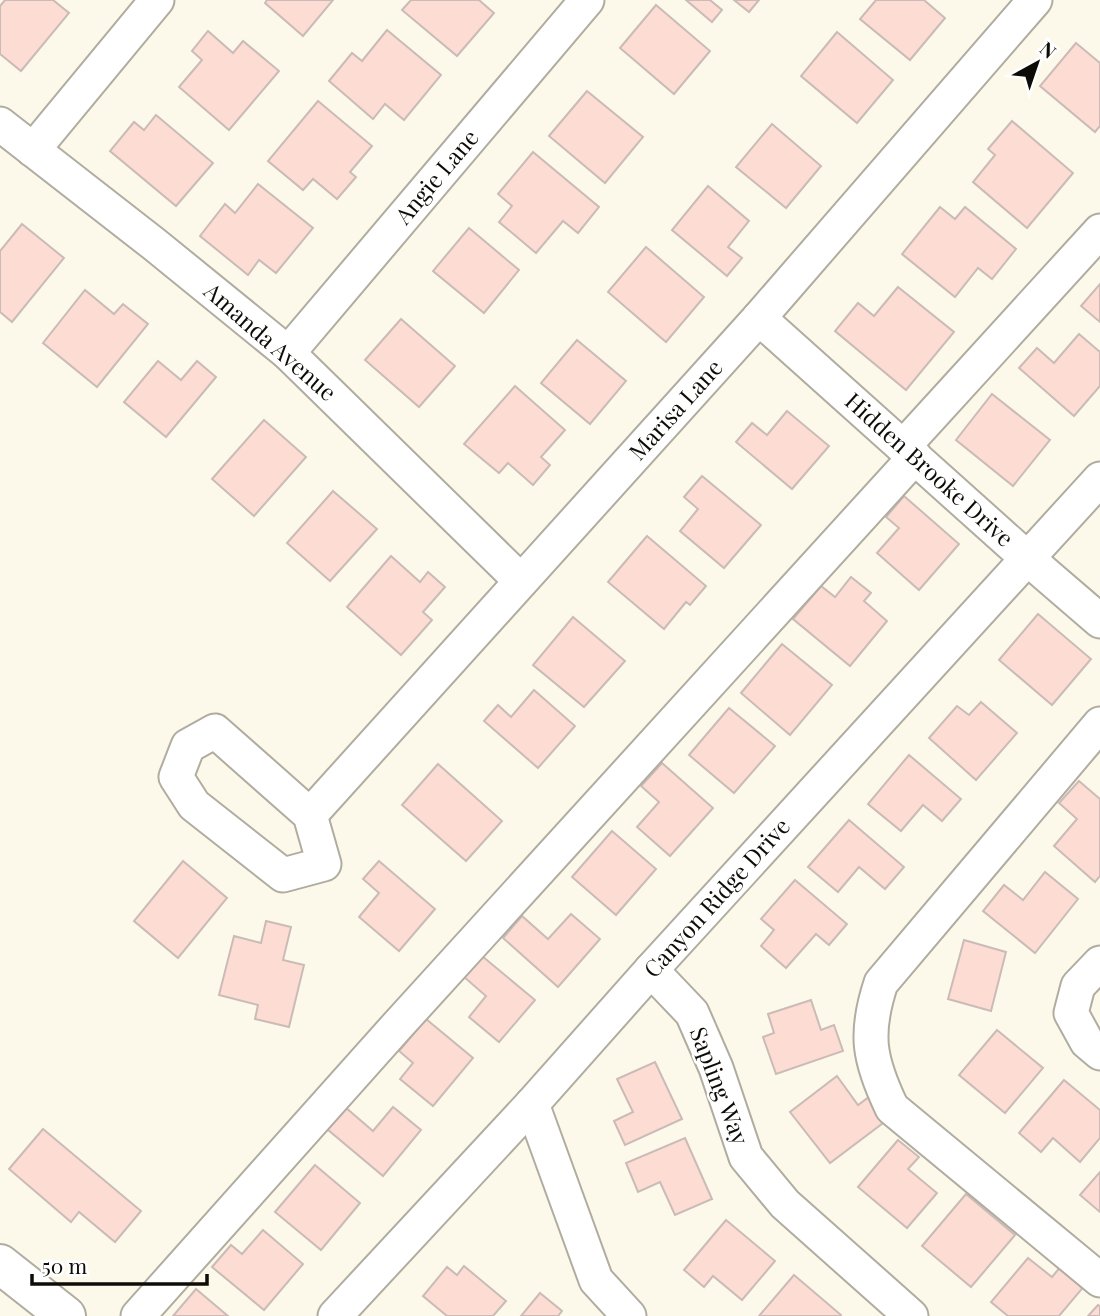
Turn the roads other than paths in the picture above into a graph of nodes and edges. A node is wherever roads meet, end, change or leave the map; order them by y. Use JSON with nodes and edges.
{"nodes":[{"id":1,"x":157,"y":0,"type":"edge"},
{"id":2,"x":587,"y":0,"type":"edge"},
{"id":3,"x":1035,"y":0,"type":"edge"},
{"id":4,"x":0,"y":124,"type":"edge"},
{"id":5,"x":33,"y":150,"type":"junction"},
{"id":6,"x":1100,"y":231,"type":"edge"},
{"id":7,"x":760,"y":318,"type":"junction"},
{"id":8,"x":288,"y":353,"type":"junction"},
{"id":9,"x":909,"y":452,"type":"junction"},
{"id":10,"x":1100,"y":479,"type":"edge"},
{"id":11,"x":1028,"y":559,"type":"junction"},
{"id":12,"x":521,"y":581,"type":"junction"},
{"id":13,"x":1100,"y":621,"type":"edge"},
{"id":14,"x":1100,"y":724,"type":"edge"},
{"id":15,"x":310,"y":815,"type":"junction"},
{"id":16,"x":1100,"y":962,"type":"edge"},
{"id":17,"x":651,"y":970,"type":"junction"},
{"id":18,"x":1100,"y":1052,"type":"edge"},
{"id":19,"x":532,"y":1104,"type":"junction"},
{"id":20,"x":0,"y":1264,"type":"edge"},
{"id":21,"x":1100,"y":1280,"type":"edge"},
{"id":22,"x":341,"y":1314,"type":"edge"},
{"id":23,"x":66,"y":1316,"type":"edge"},
{"id":24,"x":138,"y":1316,"type":"edge"},
{"id":25,"x":629,"y":1316,"type":"edge"},
{"id":26,"x":911,"y":1316,"type":"edge"}],
"edges":[{"from":1,"to":5,"type":"street"},
{"from":2,"to":8,"type":"street","name":"Angie Lane"},
{"from":3,"to":7,"type":"street","name":"Marisa Lane"},
{"from":4,"to":5,"type":"street","name":"Amanda Avenue"},
{"from":5,"to":8,"type":"street","name":"Amanda Avenue"},
{"from":6,"to":9,"type":"street"},
{"from":7,"to":9,"type":"street","name":"Hidden Brooke Drive"},
{"from":7,"to":12,"type":"street","name":"Marisa Lane"},
{"from":8,"to":12,"type":"street","name":"Amanda Avenue"},
{"from":9,"to":11,"type":"street","name":"Hidden Brooke Drive"},
{"from":9,"to":24,"type":"street"},
{"from":10,"to":11,"type":"street","name":"Canyon Ridge Drive"},
{"from":11,"to":13,"type":"street","name":"Hidden Brooke Drive"},
{"from":11,"to":17,"type":"street","name":"Canyon Ridge Drive"},
{"from":12,"to":15,"type":"street","name":"Marisa Lane"},
{"from":14,"to":21,"type":"street"},
{"from":15,"to":15,"type":"street"},
{"from":16,"to":18,"type":"street"},
{"from":17,"to":19,"type":"street","name":"Canyon Ridge Drive"},
{"from":17,"to":26,"type":"street","name":"Sapling Way"},
{"from":19,"to":22,"type":"street","name":"Canyon Ridge Drive"},
{"from":19,"to":25,"type":"street"},
{"from":20,"to":23,"type":"main road"}]}
